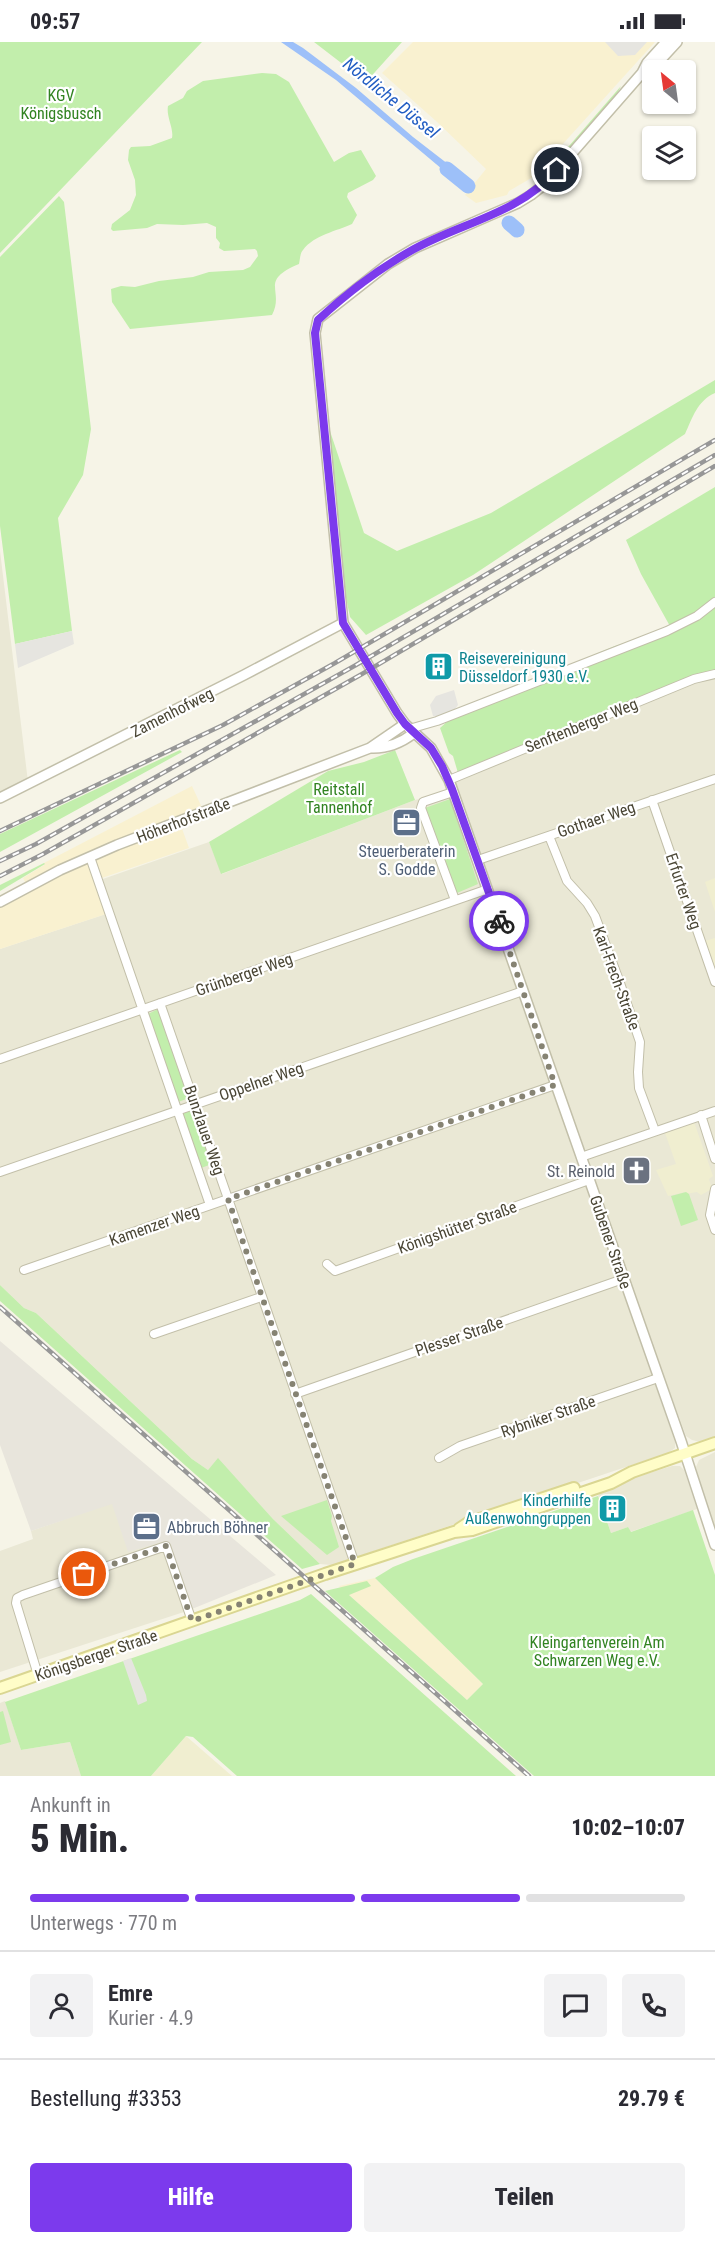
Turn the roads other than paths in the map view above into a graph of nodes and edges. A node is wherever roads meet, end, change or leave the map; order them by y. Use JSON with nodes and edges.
{"nodes":[{"id":1,"x":666,"y":42,"type":"edge"},
{"id":2,"x":677,"y":42,"type":"edge"},
{"id":3,"x":650,"y":60,"type":"edge"},
{"id":4,"x":660,"y":60,"type":"edge"},
{"id":5,"x":642,"y":73,"type":"edge"},
{"id":6,"x":715,"y":602,"type":"edge"},
{"id":7,"x":343,"y":623,"type":"junction"},
{"id":8,"x":715,"y":674,"type":"edge"},
{"id":9,"x":410,"y":729,"type":"junction"},
{"id":10,"x":715,"y":779,"type":"edge"},
{"id":11,"x":449,"y":780,"type":"junction"},
{"id":12,"x":453,"y":792,"type":"junction"},
{"id":13,"x":0,"y":798,"type":"edge"},
{"id":14,"x":652,"y":800,"type":"junction"},
{"id":15,"x":549,"y":836,"type":"junction"},
{"id":16,"x":90,"y":857,"type":"junction"},
{"id":17,"x":478,"y":860,"type":"junction"},
{"id":18,"x":488,"y":889,"type":"junction"},
{"id":19,"x":455,"y":900,"type":"junction"},
{"id":20,"x":0,"y":902,"type":"edge"},
{"id":21,"x":715,"y":982,"type":"edge"},
{"id":22,"x":523,"y":991,"type":"junction"},
{"id":23,"x":160,"y":1004,"type":"junction"},
{"id":24,"x":143,"y":1010,"type":"junction"},
{"id":25,"x":0,"y":1059,"type":"edge"},
{"id":26,"x":555,"y":1085,"type":"junction"},
{"id":27,"x":195,"y":1104,"type":"junction"},
{"id":28,"x":177,"y":1110,"type":"junction"},
{"id":29,"x":715,"y":1111,"type":"edge"},
{"id":30,"x":701,"y":1115,"type":"junction"},
{"id":31,"x":655,"y":1131,"type":"junction"},
{"id":32,"x":581,"y":1157,"type":"junction"},
{"id":33,"x":715,"y":1159,"type":"edge"},
{"id":34,"x":0,"y":1172,"type":"edge"},
{"id":35,"x":589,"y":1180,"type":"junction"},
{"id":36,"x":715,"y":1189,"type":"edge"},
{"id":37,"x":228,"y":1199,"type":"junction"},
{"id":38,"x":210,"y":1205,"type":"junction"},
{"id":39,"x":715,"y":1230,"type":"edge"},
{"id":40,"x":327,"y":1264,"type":"dead end"},
{"id":41,"x":24,"y":1270,"type":"dead end"},
{"id":42,"x":623,"y":1279,"type":"junction"},
{"id":43,"x":261,"y":1297,"type":"junction"},
{"id":44,"x":154,"y":1334,"type":"dead end"},
{"id":45,"x":658,"y":1378,"type":"junction"},
{"id":46,"x":295,"y":1394,"type":"junction"},
{"id":47,"x":715,"y":1443,"type":"edge"},
{"id":48,"x":685,"y":1454,"type":"junction"},
{"id":49,"x":439,"y":1458,"type":"dead end"},
{"id":50,"x":715,"y":1545,"type":"edge"},
{"id":51,"x":355,"y":1564,"type":"junction"},
{"id":52,"x":192,"y":1621,"type":"junction"},
{"id":53,"x":38,"y":1675,"type":"junction"},
{"id":54,"x":0,"y":1688,"type":"edge"}],
"edges":[{"from":1,"to":3,"type":"street"},
{"from":2,"to":4,"type":"street"},
{"from":5,"to":7,"type":"street"},
{"from":6,"to":9,"type":"street","name":"Höherhofstraße"},
{"from":7,"to":9,"type":"street","name":"Gubener Straße"},
{"from":7,"to":13,"type":"street","name":"Zamenhofweg"},
{"from":8,"to":11,"type":"street","name":"Senftenberger Weg"},
{"from":9,"to":11,"type":"street","name":"Gubener Straße"},
{"from":9,"to":16,"type":"street","name":"Höherhofstraße"},
{"from":10,"to":14,"type":"street","name":"Gothaer Weg"},
{"from":11,"to":12,"type":"street","name":"Gubener Straße"},
{"from":12,"to":17,"type":"street","name":"Gubener Straße"},
{"from":12,"to":19,"type":"street"},
{"from":14,"to":15,"type":"street","name":"Gothaer Weg"},
{"from":14,"to":21,"type":"street","name":"Erfurter Weg"},
{"from":15,"to":17,"type":"street","name":"Gothaer Weg"},
{"from":15,"to":31,"type":"street","name":"Karl-Frech-Straße"},
{"from":16,"to":20,"type":"street","name":"Höherhofstraße"},
{"from":16,"to":24,"type":"street","name":"Bunzlauer Weg"},
{"from":17,"to":18,"type":"street","name":"Gubener Straße"},
{"from":18,"to":19,"type":"street","name":"Grünberger Weg"},
{"from":18,"to":22,"type":"street","name":"Gubener Straße"},
{"from":19,"to":23,"type":"street","name":"Grünberger Weg"},
{"from":22,"to":26,"type":"street","name":"Gubener Straße"},
{"from":22,"to":27,"type":"street","name":"Oppelner Weg"},
{"from":23,"to":24,"type":"street","name":"Grünberger Weg"},
{"from":23,"to":27,"type":"street","name":"Bunzlauer Weg"},
{"from":24,"to":25,"type":"street","name":"Grünberger Weg"},
{"from":24,"to":28,"type":"street","name":"Bunzlauer Weg"},
{"from":26,"to":32,"type":"street","name":"Gubener Straße"},
{"from":26,"to":37,"type":"street","name":"Kamenzer Weg"},
{"from":27,"to":28,"type":"street","name":"Oppelner Weg"},
{"from":27,"to":37,"type":"street","name":"Bunzlauer Weg"},
{"from":28,"to":34,"type":"street","name":"Oppelner Weg"},
{"from":28,"to":38,"type":"street","name":"Bunzlauer Weg"},
{"from":29,"to":30,"type":"street"},
{"from":30,"to":31,"type":"street"},
{"from":30,"to":33,"type":"street"},
{"from":31,"to":32,"type":"street"},
{"from":32,"to":35,"type":"street","name":"Gubener Straße"},
{"from":35,"to":40,"type":"street","name":"Königshütter Straße"},
{"from":35,"to":42,"type":"street","name":"Gubener Straße"},
{"from":36,"to":39,"type":"street"},
{"from":37,"to":38,"type":"street","name":"Kamenzer Weg"},
{"from":37,"to":43,"type":"street","name":"Bunzlauer Weg"},
{"from":38,"to":41,"type":"street","name":"Kamenzer Weg"},
{"from":42,"to":45,"type":"street","name":"Gubener Straße"},
{"from":42,"to":46,"type":"street","name":"Plesser Straße"},
{"from":43,"to":44,"type":"street"},
{"from":43,"to":46,"type":"street","name":"Bunzlauer Weg"},
{"from":45,"to":48,"type":"street","name":"Gubener Straße"},
{"from":45,"to":49,"type":"street","name":"Rybniker Straße"},
{"from":46,"to":51,"type":"street","name":"Bunzlauer Weg"},
{"from":47,"to":48,"type":"main road","name":"Königsberger Straße"},
{"from":48,"to":50,"type":"street","name":"Gubener Straße"},
{"from":48,"to":51,"type":"main road","name":"Königsberger Straße"},
{"from":51,"to":52,"type":"main road","name":"Königsberger Straße"},
{"from":52,"to":53,"type":"main road","name":"Königsberger Straße"},
{"from":52,"to":53,"type":"street"},
{"from":53,"to":54,"type":"main road","name":"Königsberger Straße"}]}
